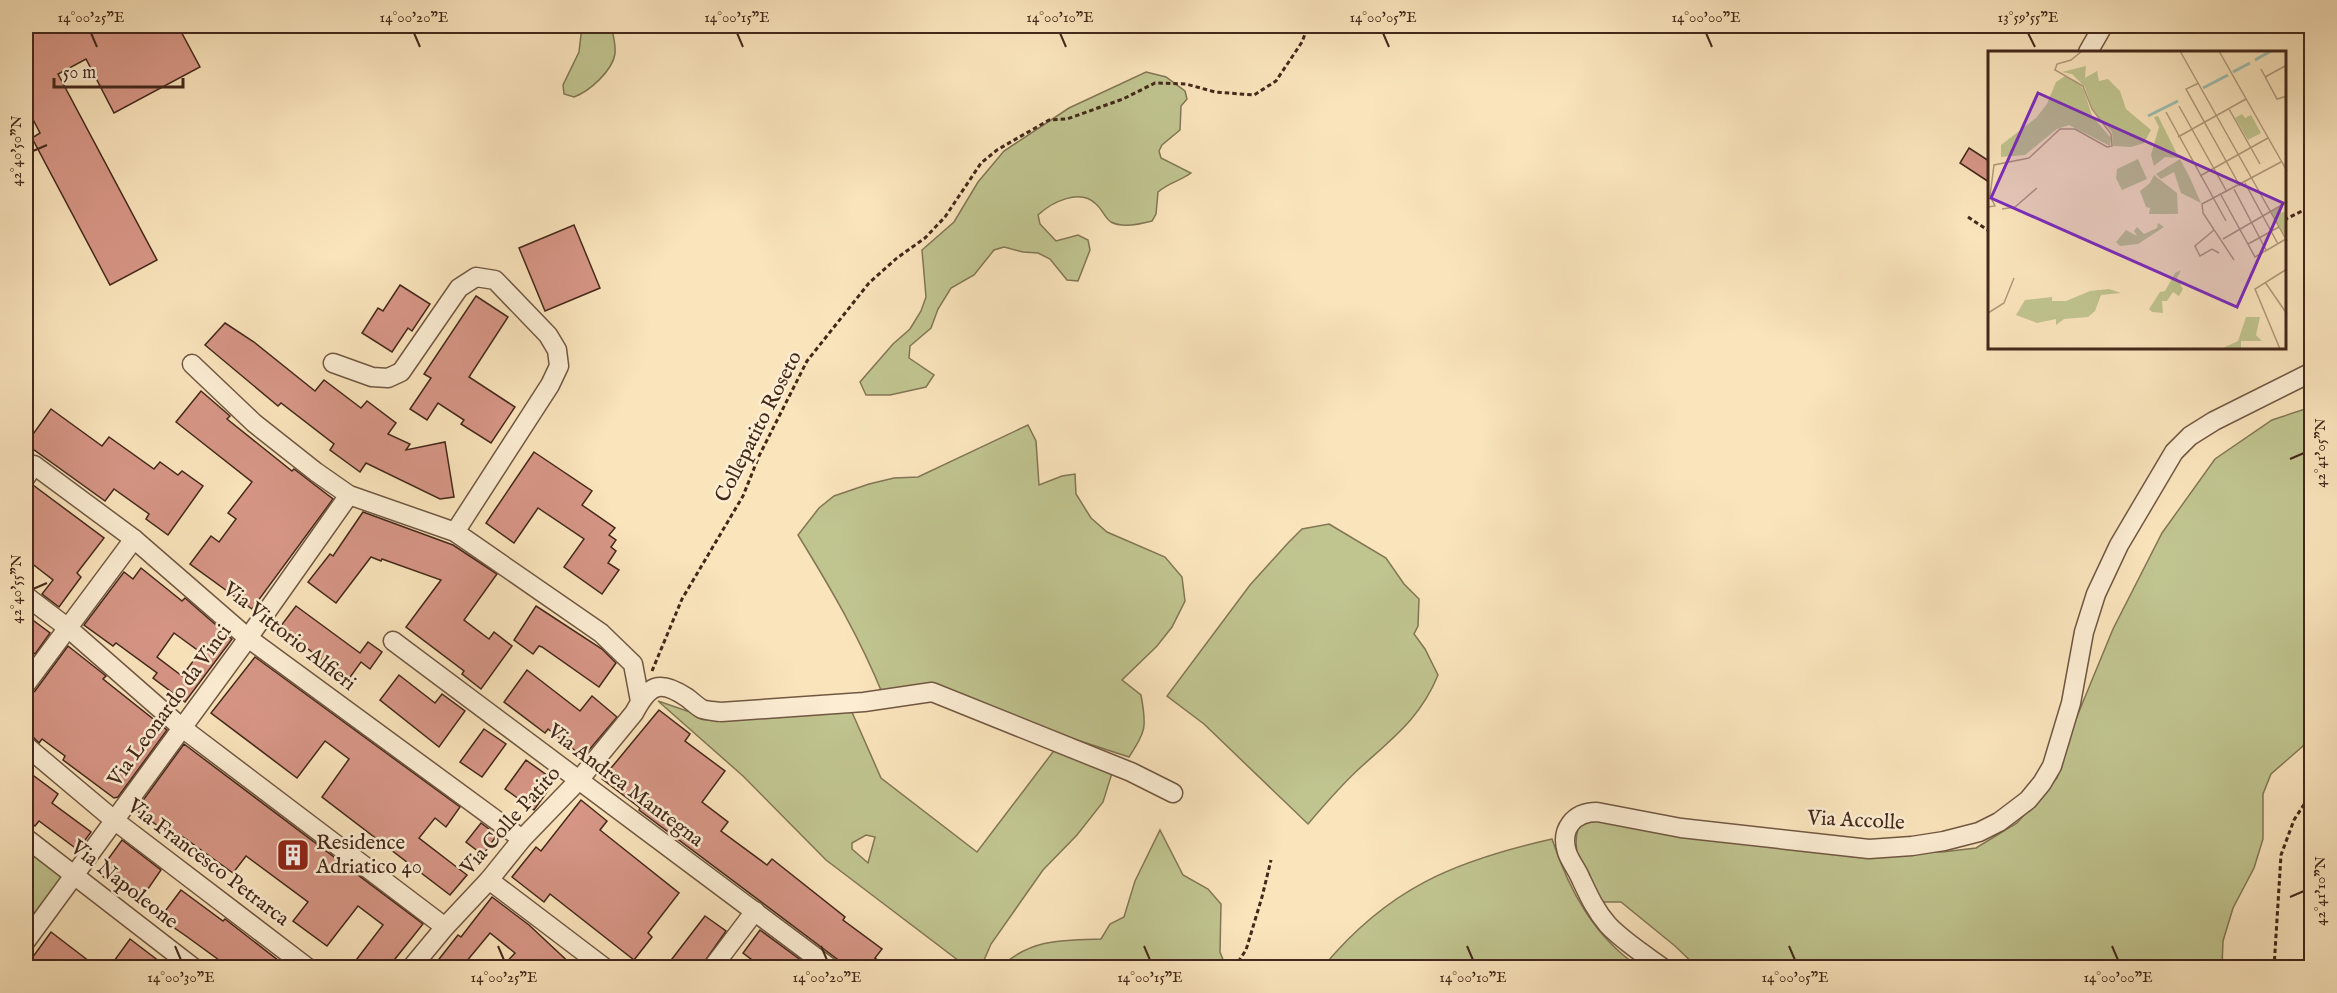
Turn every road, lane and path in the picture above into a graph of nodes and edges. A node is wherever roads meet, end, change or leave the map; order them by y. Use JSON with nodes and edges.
{"nodes":[{"id":1,"x":1308,"y":26,"type":"edge"},
{"id":2,"x":2103,"y":26,"type":"edge"},
{"id":3,"x":2089,"y":51,"type":"edge"},
{"id":4,"x":2312,"y":206,"type":"edge"},
{"id":5,"x":1968,"y":217,"type":"dead end"},
{"id":6,"x":2286,"y":219,"type":"edge"},
{"id":7,"x":1988,"y":230,"type":"edge"},
{"id":8,"x":333,"y":363,"type":"dead end"},
{"id":9,"x":192,"y":364,"type":"dead end"},
{"id":10,"x":2312,"y":372,"type":"edge"},
{"id":11,"x":30,"y":471,"type":"edge"},
{"id":12,"x":349,"y":495,"type":"junction"},
{"id":13,"x":455,"y":532,"type":"junction"},
{"id":14,"x":134,"y":539,"type":"junction"},
{"id":15,"x":26,"y":596,"type":"edge"},
{"id":16,"x":68,"y":628,"type":"junction"},
{"id":17,"x":248,"y":638,"type":"junction"},
{"id":18,"x":393,"y":641,"type":"dead end"},
{"id":19,"x":26,"y":684,"type":"edge"},
{"id":20,"x":640,"y":701,"type":"junction"},
{"id":21,"x":181,"y":727,"type":"junction"},
{"id":22,"x":26,"y":746,"type":"edge"},
{"id":23,"x":579,"y":780,"type":"junction"},
{"id":24,"x":1173,"y":792,"type":"dead end"},
{"id":25,"x":2312,"y":792,"type":"edge"},
{"id":26,"x":114,"y":820,"type":"junction"},
{"id":27,"x":26,"y":838,"type":"edge"},
{"id":28,"x":522,"y":839,"type":"junction"},
{"id":29,"x":1271,"y":860,"type":"dead end"},
{"id":30,"x":75,"y":874,"type":"junction"},
{"id":31,"x":489,"y":880,"type":"junction"},
{"id":32,"x":755,"y":911,"type":"junction"},
{"id":33,"x":445,"y":927,"type":"junction"},
{"id":34,"x":26,"y":941,"type":"edge"},
{"id":35,"x":194,"y":968,"type":"edge"},
{"id":36,"x":308,"y":968,"type":"edge"},
{"id":37,"x":411,"y":968,"type":"edge"},
{"id":38,"x":605,"y":968,"type":"edge"},
{"id":39,"x":712,"y":968,"type":"edge"},
{"id":40,"x":830,"y":968,"type":"edge"},
{"id":41,"x":1234,"y":968,"type":"edge"},
{"id":42,"x":1663,"y":968,"type":"edge"},
{"id":43,"x":2274,"y":968,"type":"edge"}],
"edges":[{"from":1,"to":20,"type":"path","name":"Collepatito Roseto"},
{"from":2,"to":3,"type":"street"},
{"from":4,"to":6,"type":"path"},
{"from":5,"to":7,"type":"path"},
{"from":8,"to":13,"type":"street"},
{"from":9,"to":12,"type":"street"},
{"from":10,"to":42,"type":"street","name":"Via Accolle"},
{"from":11,"to":14,"type":"street","name":"Via Vittorio Alfieri"},
{"from":12,"to":13,"type":"street"},
{"from":12,"to":17,"type":"street","name":"Via Leonardo da Vinci"},
{"from":13,"to":20,"type":"street"},
{"from":14,"to":16,"type":"street"},
{"from":14,"to":17,"type":"street","name":"Via Vittorio Alfieri"},
{"from":15,"to":16,"type":"street"},
{"from":16,"to":19,"type":"street"},
{"from":16,"to":21,"type":"street"},
{"from":17,"to":21,"type":"street","name":"Via Leonardo da Vinci"},
{"from":17,"to":28,"type":"street","name":"Via Vittorio Alfieri"},
{"from":18,"to":23,"type":"street","name":"Via Andrea Mantegna"},
{"from":20,"to":23,"type":"street","name":"Via Colle Patito"},
{"from":20,"to":24,"type":"street"},
{"from":21,"to":26,"type":"street","name":"Via Leonardo da Vinci"},
{"from":21,"to":33,"type":"street"},
{"from":22,"to":26,"type":"street","name":"Via Francesco Petrarca"},
{"from":23,"to":28,"type":"street","name":"Via Colle Patito"},
{"from":23,"to":32,"type":"street","name":"Via Andrea Mantegna"},
{"from":25,"to":43,"type":"path"},
{"from":26,"to":30,"type":"street","name":"Via Leonardo da Vinci"},
{"from":26,"to":36,"type":"street","name":"Via Francesco Petrarca"},
{"from":27,"to":30,"type":"street","name":"Via Napoleone"},
{"from":28,"to":31,"type":"street","name":"Via Colle Patito"},
{"from":29,"to":41,"type":"path"},
{"from":30,"to":34,"type":"street","name":"Via Leonardo da Vinci"},
{"from":30,"to":35,"type":"street","name":"Via Napoleone"},
{"from":31,"to":33,"type":"street","name":"Via Colle Patito"},
{"from":31,"to":38,"type":"street"},
{"from":32,"to":39,"type":"street"},
{"from":32,"to":40,"type":"street","name":"Via Andrea Mantegna"},
{"from":33,"to":37,"type":"street","name":"Via Colle Patito"}]}
